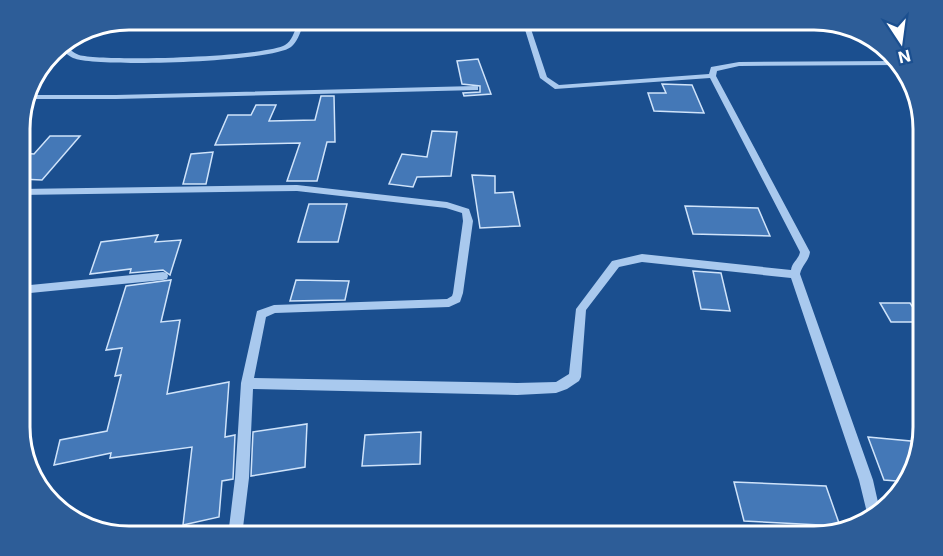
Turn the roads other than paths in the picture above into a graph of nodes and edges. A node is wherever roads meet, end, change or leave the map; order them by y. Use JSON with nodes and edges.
{"nodes":[{"id":1,"x":298,"y":30,"type":"edge"},
{"id":2,"x":528,"y":30,"type":"edge"},
{"id":3,"x":69,"y":51,"type":"edge"},
{"id":4,"x":871,"y":63,"type":"edge"},
{"id":5,"x":712,"y":76,"type":"junction"},
{"id":6,"x":475,"y":88,"type":"dead end"},
{"id":7,"x":35,"y":97,"type":"edge"},
{"id":8,"x":30,"y":192,"type":"edge"},
{"id":9,"x":795,"y":273,"type":"junction"},
{"id":10,"x":163,"y":276,"type":"dead end"},
{"id":11,"x":30,"y":289,"type":"edge"},
{"id":12,"x":247,"y":383,"type":"junction"},
{"id":13,"x":872,"y":507,"type":"edge"},
{"id":14,"x":236,"y":526,"type":"edge"}],
"edges":[{"from":1,"to":3,"type":"street"},
{"from":2,"to":5,"type":"street"},
{"from":4,"to":5,"type":"street"},
{"from":5,"to":9,"type":"street"},
{"from":6,"to":7,"type":"street"},
{"from":8,"to":12,"type":"street"},
{"from":9,"to":12,"type":"street"},
{"from":9,"to":13,"type":"street"},
{"from":10,"to":11,"type":"street"},
{"from":12,"to":14,"type":"street"}]}
